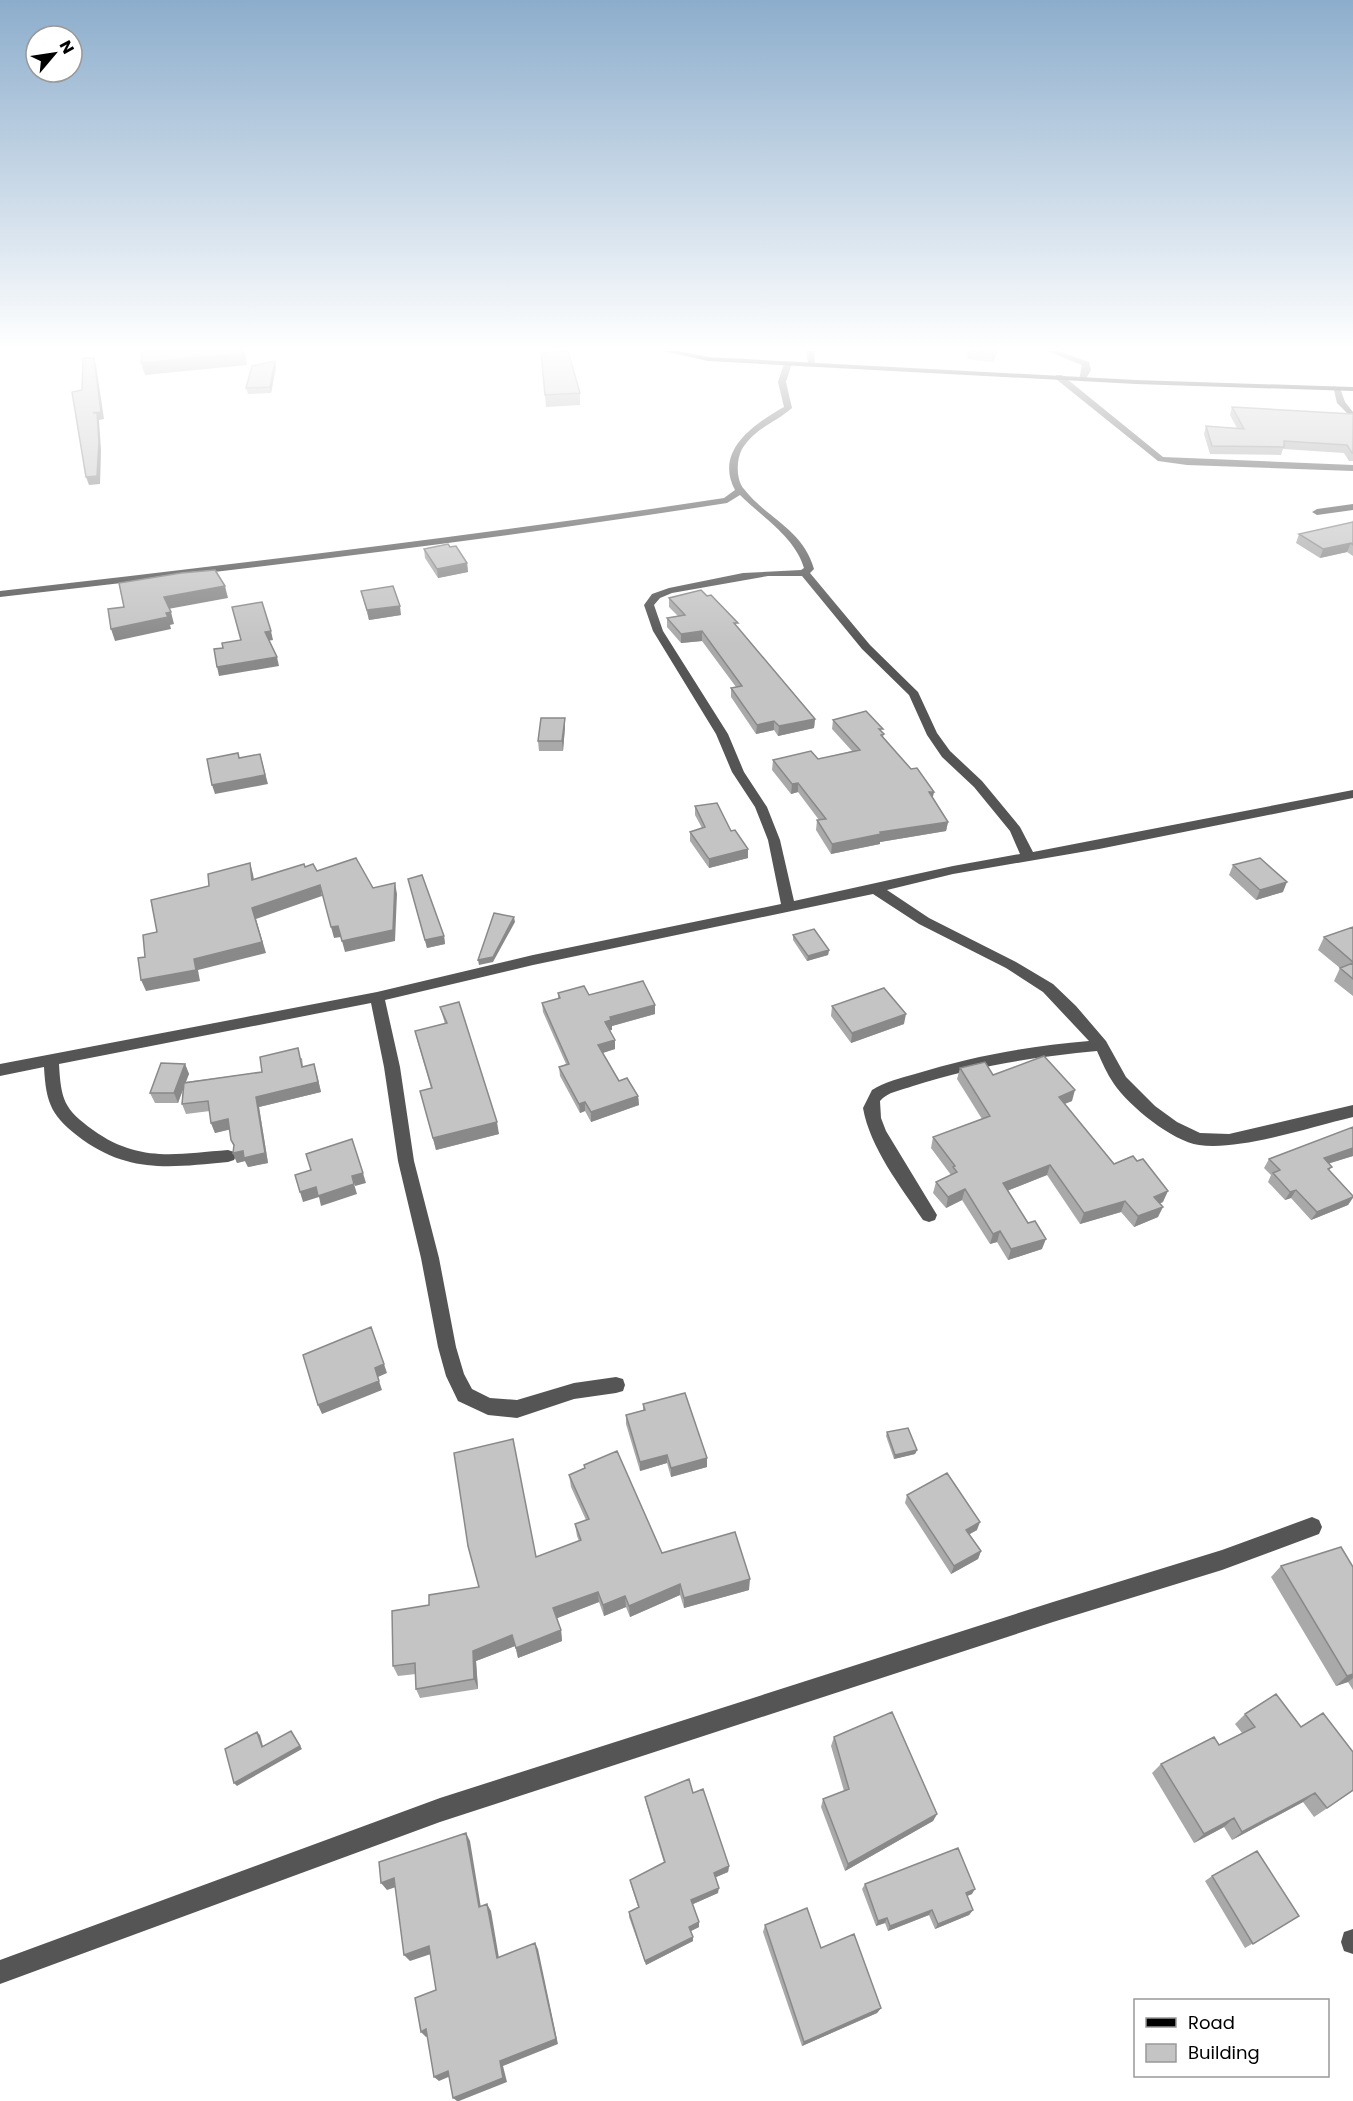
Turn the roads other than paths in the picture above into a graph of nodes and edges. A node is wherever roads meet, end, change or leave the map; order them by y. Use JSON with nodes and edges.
{"nodes":[{"id":1,"x":739,"y":449,"type":"edge"},
{"id":2,"x":1149,"y":449,"type":"edge"},
{"id":3,"x":1353,"y":468,"type":"edge"},
{"id":4,"x":740,"y":491,"type":"junction"},
{"id":5,"x":717,"y":502,"type":"junction"},
{"id":6,"x":755,"y":506,"type":"junction"},
{"id":7,"x":1353,"y":507,"type":"edge"},
{"id":8,"x":1317,"y":512,"type":"dead end"},
{"id":9,"x":805,"y":573,"type":"junction"},
{"id":10,"x":0,"y":594,"type":"edge"},
{"id":11,"x":1353,"y":794,"type":"edge"},
{"id":12,"x":1028,"y":858,"type":"junction"},
{"id":13,"x":875,"y":889,"type":"junction"},
{"id":14,"x":788,"y":905,"type":"junction"},
{"id":15,"x":376,"y":997,"type":"junction"},
{"id":16,"x":1101,"y":1045,"type":"junction"},
{"id":17,"x":51,"y":1060,"type":"junction"},
{"id":18,"x":0,"y":1070,"type":"edge"},
{"id":19,"x":1353,"y":1111,"type":"edge"},
{"id":20,"x":228,"y":1156,"type":"dead end"},
{"id":21,"x":929,"y":1215,"type":"dead end"},
{"id":22,"x":616,"y":1385,"type":"dead end"},
{"id":23,"x":1312,"y":1527,"type":"dead end"},
{"id":24,"x":0,"y":1972,"type":"edge"}],
"edges":[{"from":1,"to":4,"type":"street"},
{"from":2,"to":3,"type":"street"},
{"from":4,"to":5,"type":"street"},
{"from":4,"to":6,"type":"street"},
{"from":5,"to":6,"type":"street"},
{"from":5,"to":10,"type":"street"},
{"from":6,"to":9,"type":"street"},
{"from":7,"to":8,"type":"street"},
{"from":9,"to":12,"type":"street"},
{"from":9,"to":14,"type":"street"},
{"from":11,"to":12,"type":"street"},
{"from":12,"to":13,"type":"street"},
{"from":13,"to":14,"type":"street"},
{"from":13,"to":16,"type":"street"},
{"from":14,"to":15,"type":"street"},
{"from":15,"to":17,"type":"street"},
{"from":15,"to":22,"type":"street"},
{"from":16,"to":19,"type":"street"},
{"from":16,"to":21,"type":"street"},
{"from":17,"to":18,"type":"street"},
{"from":17,"to":20,"type":"street"},
{"from":23,"to":24,"type":"street"}]}
